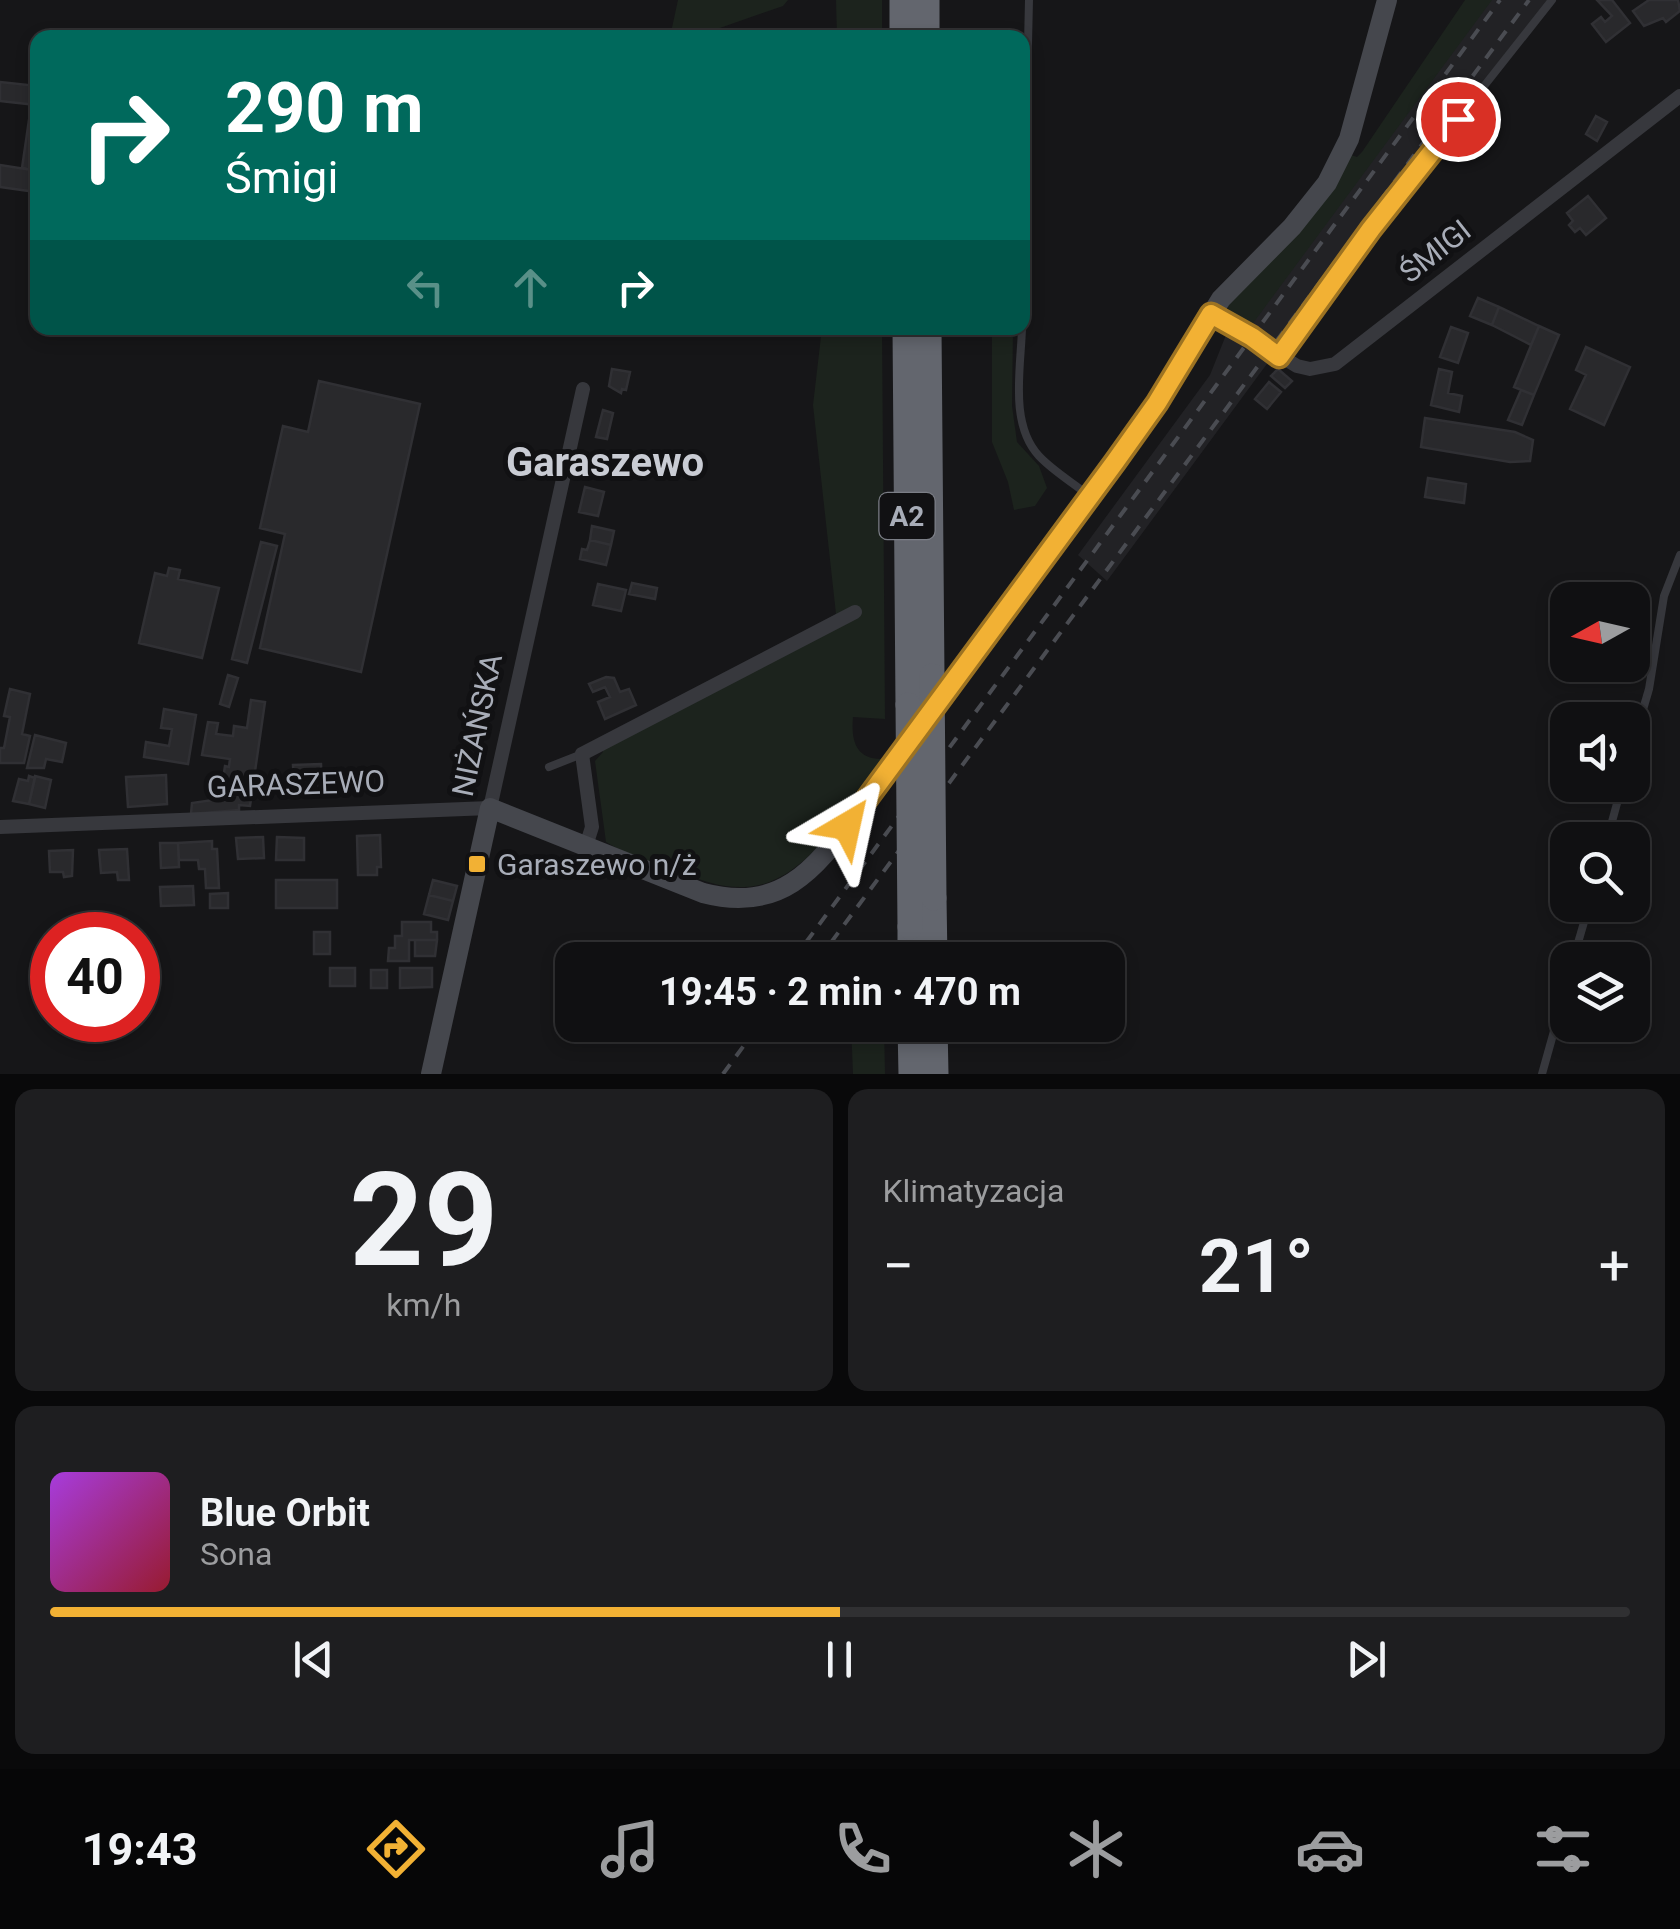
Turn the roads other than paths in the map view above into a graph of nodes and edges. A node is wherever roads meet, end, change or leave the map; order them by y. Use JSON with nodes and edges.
{"nodes":[{"id":1,"x":902,"y":0,"type":"edge"},
{"id":2,"x":926,"y":0,"type":"edge"},
{"id":3,"x":1029,"y":0,"type":"edge"},
{"id":4,"x":1387,"y":0,"type":"edge"},
{"id":5,"x":1552,"y":0,"type":"edge"},
{"id":6,"x":902,"y":30,"type":"edge"},
{"id":7,"x":927,"y":30,"type":"edge"},
{"id":8,"x":1028,"y":30,"type":"edge"},
{"id":9,"x":1680,"y":96,"type":"edge"},
{"id":10,"x":1211,"y":314,"type":"junction"},
{"id":11,"x":905,"y":335,"type":"edge"},
{"id":12,"x":930,"y":335,"type":"edge"},
{"id":13,"x":1022,"y":335,"type":"edge"},
{"id":14,"x":1279,"y":357,"type":"junction"},
{"id":15,"x":583,"y":389,"type":"dead end"},
{"id":16,"x":1090,"y":496,"type":"junction"},
{"id":17,"x":1680,"y":556,"type":"edge"},
{"id":18,"x":854,"y":612,"type":"dead end"},
{"id":19,"x":1644,"y":702,"type":"edge"},
{"id":20,"x":582,"y":754,"type":"junction"},
{"id":21,"x":549,"y":767,"type":"dead end"},
{"id":22,"x":490,"y":808,"type":"junction"},
{"id":23,"x":0,"y":827,"type":"edge"},
{"id":24,"x":586,"y":846,"type":"junction"},
{"id":25,"x":910,"y":942,"type":"edge"},
{"id":26,"x":935,"y":942,"type":"edge"},
{"id":27,"x":910,"y":1042,"type":"edge"},
{"id":28,"x":935,"y":1042,"type":"edge"},
{"id":29,"x":1551,"y":1042,"type":"edge"},
{"id":30,"x":431,"y":1074,"type":"edge"},
{"id":31,"x":911,"y":1074,"type":"edge"},
{"id":32,"x":936,"y":1074,"type":"edge"},
{"id":33,"x":1542,"y":1074,"type":"edge"}],
"edges":[{"from":1,"to":6,"type":"highway"},
{"from":2,"to":7,"type":"highway"},
{"from":3,"to":8,"type":"lane"},
{"from":4,"to":10,"type":"street","name":"GARASZEWO"},
{"from":5,"to":14,"type":"lane"},
{"from":9,"to":14,"type":"street","name":"ŚMIGI"},
{"from":10,"to":14,"type":"street","name":"ŚMIGI"},
{"from":10,"to":16,"type":"street","name":"GARASZEWO"},
{"from":11,"to":25,"type":"highway","number":"A2","bridge":true},
{"from":12,"to":26,"type":"highway","number":"A2","bridge":true},
{"from":13,"to":16,"type":"lane"},
{"from":15,"to":22,"type":"street","name":"NIŻAŃSKA"},
{"from":16,"to":24,"type":"street","name":"GARASZEWO"},
{"from":17,"to":19,"type":"lane"},
{"from":18,"to":20,"type":"street"},
{"from":20,"to":21,"type":"lane"},
{"from":20,"to":24,"type":"street"},
{"from":22,"to":23,"type":"street","name":"GARASZEWO"},
{"from":22,"to":24,"type":"street","name":"GARASZEWO"},
{"from":22,"to":30,"type":"street","name":"NIŻAŃSKA"},
{"from":27,"to":31,"type":"highway"},
{"from":28,"to":32,"type":"highway"},
{"from":29,"to":33,"type":"lane"}]}
